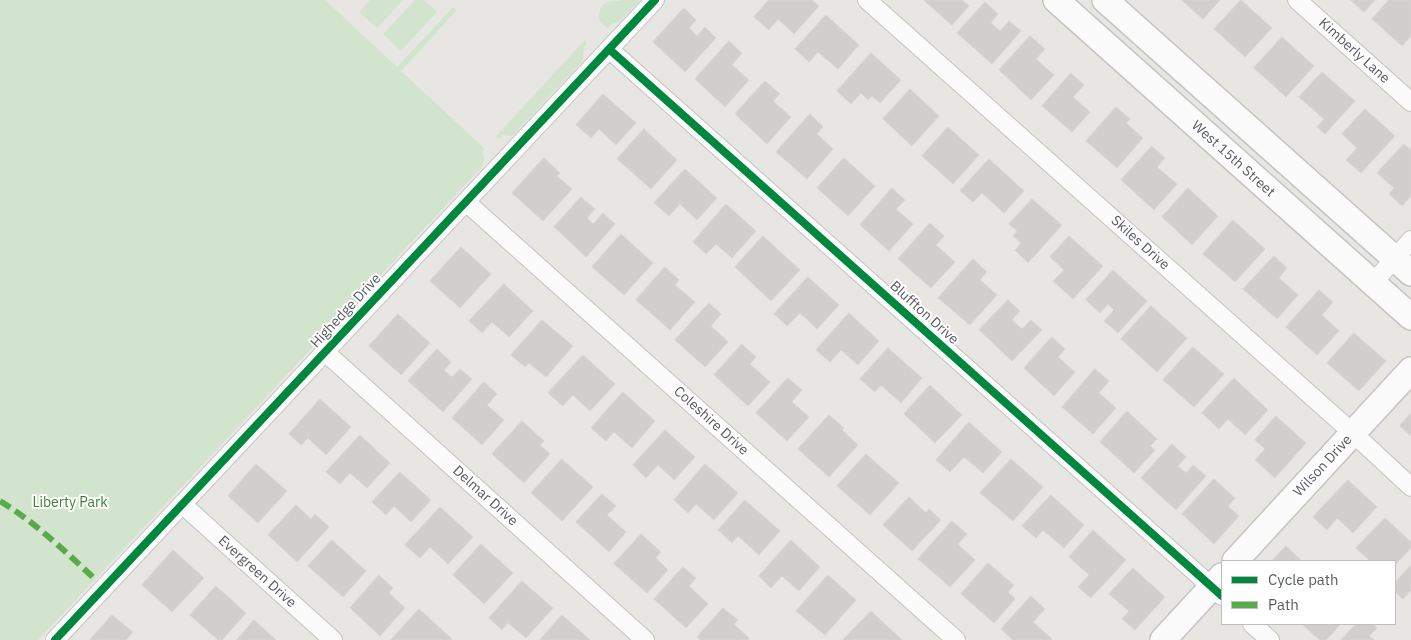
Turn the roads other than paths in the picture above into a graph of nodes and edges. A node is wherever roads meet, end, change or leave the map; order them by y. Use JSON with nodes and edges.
{"nodes":[{"id":1,"x":655,"y":0,"type":"edge"},
{"id":2,"x":867,"y":0,"type":"edge"},
{"id":3,"x":1056,"y":0,"type":"edge"},
{"id":4,"x":1106,"y":0,"type":"edge"},
{"id":5,"x":1297,"y":0,"type":"edge"},
{"id":6,"x":610,"y":48,"type":"junction"},
{"id":7,"x":1411,"y":102,"type":"edge"},
{"id":8,"x":466,"y":202,"type":"junction"},
{"id":9,"x":1411,"y":240,"type":"edge"},
{"id":10,"x":1403,"y":266,"type":"edge"},
{"id":11,"x":1373,"y":283,"type":"junction"},
{"id":12,"x":1411,"y":317,"type":"edge"},
{"id":13,"x":325,"y":352,"type":"junction"},
{"id":14,"x":1411,"y":370,"type":"edge"},
{"id":15,"x":1354,"y":434,"type":"junction"},
{"id":16,"x":1411,"y":487,"type":"edge"},
{"id":17,"x":182,"y":504,"type":"junction"},
{"id":18,"x":1237,"y":560,"type":"edge"},
{"id":19,"x":1219,"y":586,"type":"edge"},
{"id":20,"x":1253,"y":625,"type":"edge"},
{"id":21,"x":55,"y":640,"type":"edge"},
{"id":22,"x":333,"y":640,"type":"edge"},
{"id":23,"x":644,"y":640,"type":"edge"},
{"id":24,"x":956,"y":640,"type":"edge"},
{"id":25,"x":1163,"y":640,"type":"edge"},
{"id":26,"x":1270,"y":640,"type":"edge"}],
"edges":[{"from":1,"to":6,"type":"street","name":"Highedge Drive"},
{"from":2,"to":15,"type":"street","name":"Skiles Drive"},
{"from":3,"to":11,"type":"main road","name":"West 15th Street"},
{"from":4,"to":10,"type":"main road"},
{"from":5,"to":7,"type":"street","name":"Kimberly Lane"},
{"from":6,"to":8,"type":"street","name":"Highedge Drive"},
{"from":6,"to":19,"type":"street","name":"Bluffton Drive"},
{"from":8,"to":13,"type":"street","name":"Highedge Drive"},
{"from":8,"to":24,"type":"street","name":"Coleshire Drive"},
{"from":9,"to":10,"type":"street"},
{"from":10,"to":11,"type":"street"},
{"from":11,"to":12,"type":"main road","name":"West 15th Street"},
{"from":13,"to":17,"type":"street","name":"Highedge Drive"},
{"from":13,"to":23,"type":"street","name":"Delmar Drive"},
{"from":14,"to":15,"type":"main road","name":"Wilson Drive"},
{"from":15,"to":16,"type":"street","name":"Skiles Drive"},
{"from":15,"to":18,"type":"main road","name":"Wilson Drive"},
{"from":17,"to":21,"type":"street","name":"Highedge Drive"},
{"from":17,"to":22,"type":"street","name":"Evergreen Drive"},
{"from":19,"to":25,"type":"main road"},
{"from":20,"to":26,"type":"street"}]}
